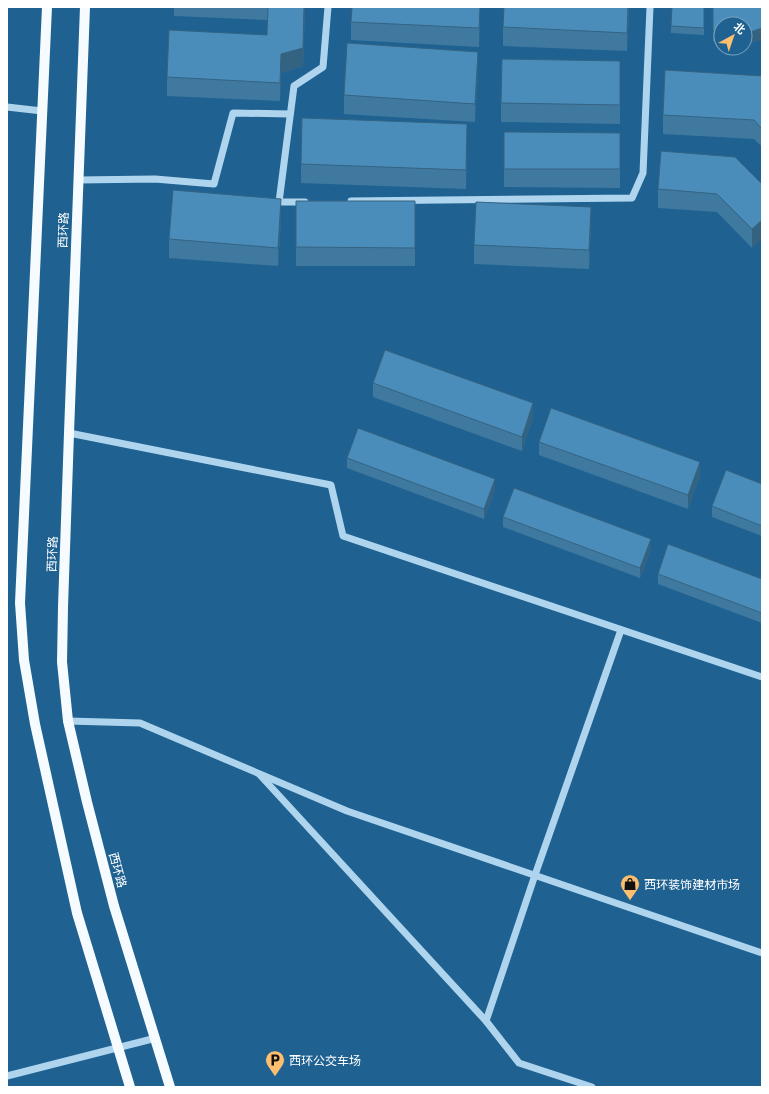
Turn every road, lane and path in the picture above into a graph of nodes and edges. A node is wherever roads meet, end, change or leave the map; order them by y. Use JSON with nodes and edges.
{"nodes":[{"id":1,"x":47,"y":7,"type":"edge"},
{"id":2,"x":85,"y":7,"type":"edge"},
{"id":3,"x":328,"y":7,"type":"edge"},
{"id":4,"x":650,"y":7,"type":"edge"},
{"id":5,"x":7,"y":107,"type":"edge"},
{"id":6,"x":42,"y":111,"type":"junction"},
{"id":7,"x":290,"y":114,"type":"junction"},
{"id":8,"x":78,"y":180,"type":"junction"},
{"id":9,"x":310,"y":202,"type":"edge"},
{"id":10,"x":342,"y":202,"type":"edge"},
{"id":11,"x":69,"y":433,"type":"junction"},
{"id":12,"x":621,"y":630,"type":"junction"},
{"id":13,"x":762,"y":677,"type":"edge"},
{"id":14,"x":68,"y":721,"type":"junction"},
{"id":15,"x":257,"y":772,"type":"junction"},
{"id":16,"x":535,"y":875,"type":"junction"},
{"id":17,"x":762,"y":953,"type":"edge"},
{"id":18,"x":486,"y":1021,"type":"junction"},
{"id":19,"x":156,"y":1038,"type":"junction"},
{"id":20,"x":119,"y":1048,"type":"junction"},
{"id":21,"x":7,"y":1076,"type":"edge"},
{"id":22,"x":130,"y":1087,"type":"edge"},
{"id":23,"x":170,"y":1087,"type":"edge"},
{"id":24,"x":592,"y":1087,"type":"edge"}],
"edges":[{"from":1,"to":6,"type":"main road"},
{"from":2,"to":8,"type":"main road","name":"西环路"},
{"from":3,"to":7,"type":"street"},
{"from":4,"to":10,"type":"street"},
{"from":5,"to":6,"type":"street"},
{"from":6,"to":20,"type":"main road"},
{"from":7,"to":8,"type":"street"},
{"from":7,"to":9,"type":"street"},
{"from":8,"to":11,"type":"main road","name":"西环路"},
{"from":11,"to":12,"type":"street"},
{"from":11,"to":14,"type":"main road","name":"西环路"},
{"from":12,"to":13,"type":"street"},
{"from":12,"to":16,"type":"street"},
{"from":14,"to":15,"type":"street"},
{"from":14,"to":19,"type":"main road","name":"西环路"},
{"from":15,"to":16,"type":"street"},
{"from":15,"to":18,"type":"street"},
{"from":16,"to":17,"type":"street"},
{"from":16,"to":18,"type":"street"},
{"from":18,"to":24,"type":"street"},
{"from":19,"to":20,"type":"street"},
{"from":19,"to":23,"type":"main road","name":"西环路"},
{"from":20,"to":21,"type":"street"},
{"from":20,"to":22,"type":"main road"}]}
